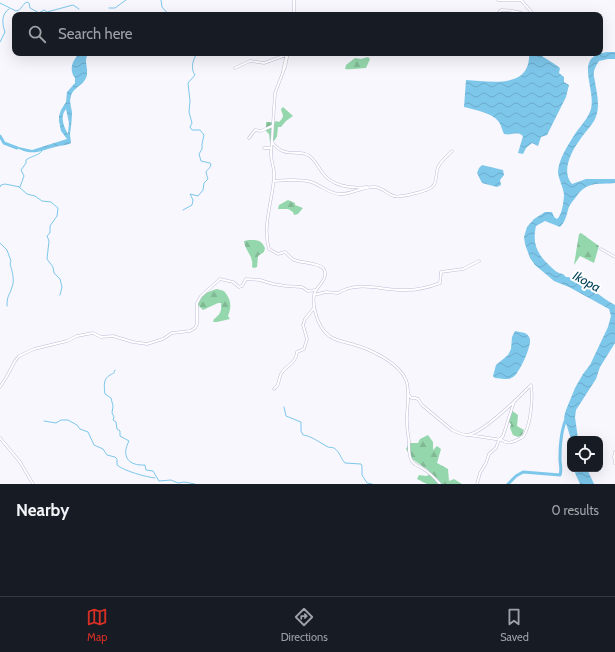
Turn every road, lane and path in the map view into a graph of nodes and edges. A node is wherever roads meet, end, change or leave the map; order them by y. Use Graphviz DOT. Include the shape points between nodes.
graph roads {
  1 [pos="294,0"];
  2 [pos="498,0"];
  3 [pos="294,12"];
  4 [pos="499,12"];
  5 [pos="513,12"];
  6 [pos="531,12"];
  7 [pos="282,56"];
  8 [pos="287,56"];
  9 [pos="235,68"];
  10 [pos="272,126"];
  11 [pos="249,138"];
  12 [pos="272,141"];
  13 [pos="264,148"];
  14 [pos="272,148"];
  15 [pos="452,151"];
  16 [pos="274,181"];
  17 [pos="370,187"];
  18 [pos="601,249"];
  19 [pos="615,257"];
  20 [pos="479,261"];
  21 [pos="316,290"];
  22 [pos="314,296"];
  23 [pos="315,307"];
  24 [pos="0,387"];
  25 [pos="274,389"];
  26 [pos="408,394"];
  27 [pos="515,401"];
  28 [pos="468,435"];
  29 [pos="0,438"];
  30 [pos="499,440"];
  31 [pos="615,452"];
  32 [pos="615,463"];
  33 [pos="33,484"];
  34 [pos="440,484"];
  35 [pos="477,484"];
  1 -- 3 [label="street"];
  2 -- 6 [label="street" via="521,0"];
  4 -- 5 [label="street"];
  7 -- 9 [label="street" via="264,63 250,61"];
  8 -- 10 [label="street" via="275,93"];
  10 -- 11 [label="street" via="261,131 255,130"];
  10 -- 12 [label="street"];
  12 -- 14 [label="street"];
  12 -- 17 [label="street" via="276,147 289,154 309,156 326,178 333,182"];
  13 -- 14 [label="street"];
  14 -- 16 [label="street"];
  15 -- 17 [label="street" via="438,167 434,186 423,192 397,197 383,189"];
  16 -- 17 [label="street" via="312,183 325,190 342,194"];
  16 -- 21 [label="street" via="266,240 269,249 278,254 285,252 293,260 319,265 324,271 324,276"];
  18 -- 19 [label="street"];
  20 -- 22 [label="street" via="463,269 440,272 440,283 432,286 407,290 358,287"];
  21 -- 22 [label="street"];
  21 -- 24 [label="street" via="308,291 302,287 260,280 246,280 239,287 233,282 220,279 201,296 197,303 197,324 190,331 172,333 163,340 147,344 113,336 101,337 93,333 77,336 19,356"];
  22 -- 23 [label="street"];
  23 -- 25 [label="street" via="303,325 307,339 304,349 297,352 294,361 283,372 278,386"];
  23 -- 26 [label="street" via="315,316 326,334 389,360 401,372 406,381"];
  26 -- 28 [label="street" via="411,398 418,399 452,430"];
  26 -- 34 [label="street" via="407,422 412,462 426,470"];
  27 -- 28 [label="street" via="482,428"];
  27 -- 30 [label="street" via="503,436"];
  27 -- 30 [label="street" via="531,385 532,398 527,432 523,437 508,443"];
  28 -- 30 [label="street"];
  29 -- 33 [label="street" via="20,462"];
  30 -- 35 [label="street" via="498,445 489,454"];
  31 -- 32 [label="street"];
}
